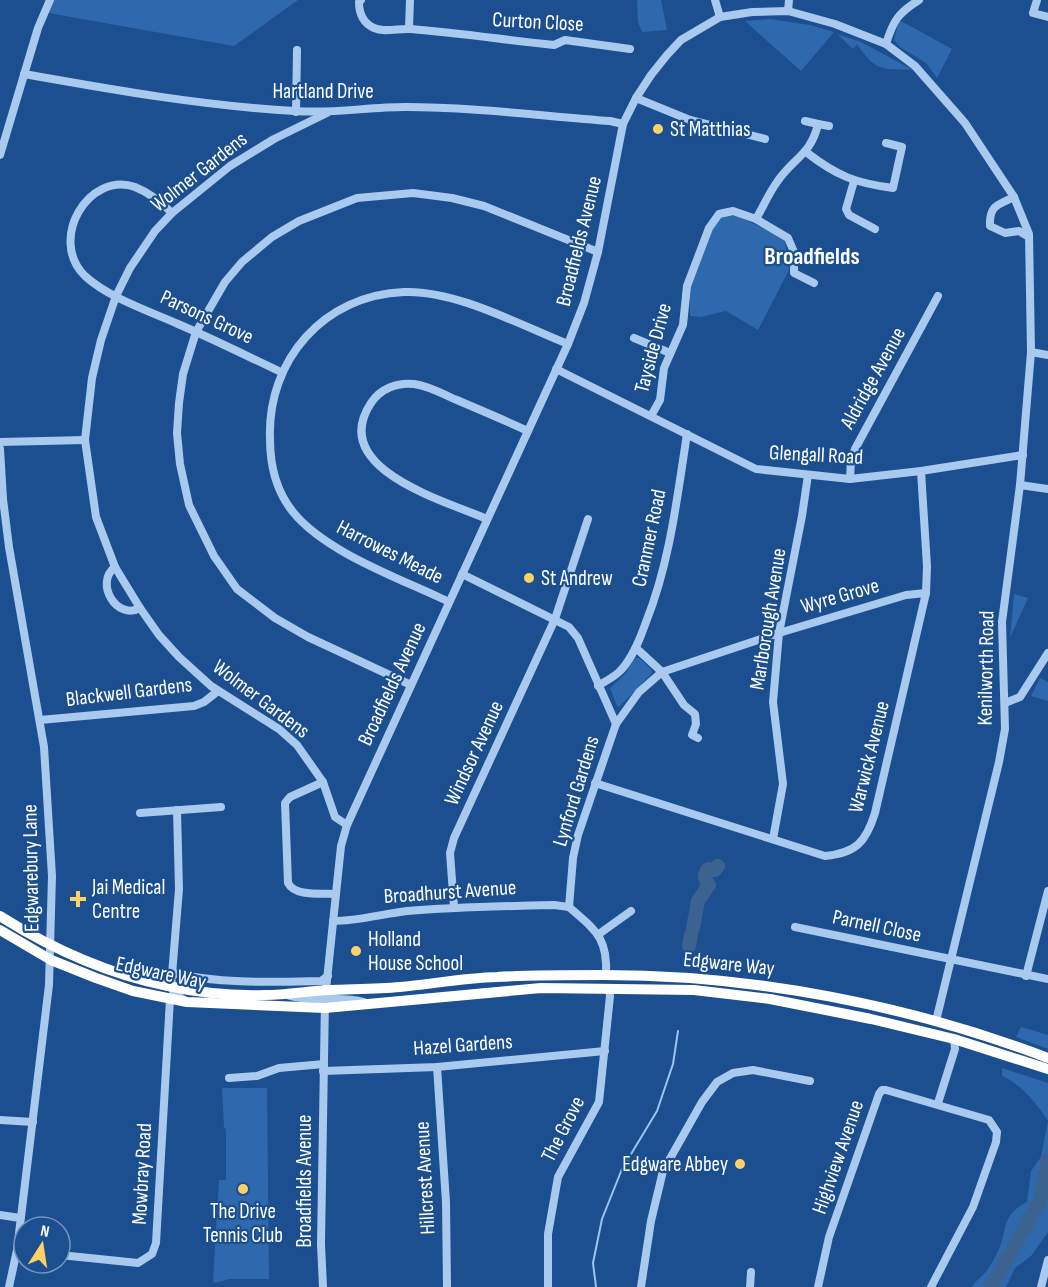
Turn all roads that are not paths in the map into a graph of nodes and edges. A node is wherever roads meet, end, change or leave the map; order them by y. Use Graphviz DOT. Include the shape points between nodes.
graph roads {
  1 [pos="50,0"];
  2 [pos="361,0"];
  3 [pos="410,0"];
  4 [pos="715,0"];
  5 [pos="789,0"];
  6 [pos="900,0"];
  7 [pos="919,0"];
  8 [pos="1037,0"];
  9 [pos="904,9"];
  10 [pos="788,11"];
  11 [pos="720,17"];
  12 [pos="1048,17"];
  13 [pos="409,28"];
  14 [pos="886,44"];
  15 [pos="630,49"];
  16 [pos="297,50"];
  17 [pos="24,74"];
  18 [pos="636,98"];
  19 [pos="296,112"];
  20 [pos="327,112"];
  21 [pos="805,120"];
  22 [pos="623,124"];
  23 [pos="818,124"];
  24 [pos="829,126"];
  25 [pos="765,139"];
  26 [pos="886,143"];
  27 [pos="806,152"];
  28 [pos="0,155"];
  29 [pos="854,182"];
  30 [pos="1014,197"];
  31 [pos="172,213"];
  32 [pos="756,219"];
  33 [pos="875,229"];
  34 [pos="1029,237"];
  35 [pos="598,252"];
  36 [pos="814,283"];
  37 [pos="116,296"];
  38 [pos="938,296"];
  39 [pos="196,332"];
  40 [pos="634,338"];
  41 [pos="568,344"];
  42 [pos="1031,352"];
  43 [pos="670,353"];
  44 [pos="1048,355"];
  45 [pos="556,369"];
  46 [pos="281,372"];
  47 [pos="651,416"];
  48 [pos="528,431"];
  49 [pos="687,434"];
  50 [pos="85,440"];
  51 [pos="0,442"];
  52 [pos="0,449"];
  53 [pos="1023,455"];
  54 [pos="921,471"];
  55 [pos="808,475"];
  56 [pos="850,479"];
  57 [pos="1020,485"];
  58 [pos="1048,489"];
  59 [pos="2,500"];
  60 [pos="488,519"];
  61 [pos="588,519"];
  62 [pos="115,567"];
  63 [pos="462,574"];
  64 [pos="926,593"];
  65 [pos="449,602"];
  66 [pos="140,608"];
  67 [pos="555,620"];
  68 [pos="779,633"];
  69 [pos="636,648"];
  70 [pos="1048,653"];
  71 [pos="662,672"];
  72 [pos="411,685"];
  73 [pos="598,686"];
  74 [pos="219,691"];
  75 [pos="1005,703"];
  76 [pos="40,720"];
  77 [pos="616,724"];
  78 [pos="698,738"];
  79 [pos="323,782"];
  80 [pos="595,783"];
  81 [pos="221,807"];
  82 [pos="177,810"];
  83 [pos="140,813"];
  84 [pos="347,825"];
  85 [pos="773,839"];
  86 [pos="1048,891"];
  87 [pos="336,894"];
  88 [pos="454,907"];
  89 [pos="569,908"];
  90 [pos="631,911"];
  91 [pos="0,916"];
  92 [pos="333,921"];
  93 [pos="795,927"];
  94 [pos="0,930"];
  95 [pos="599,934"];
  96 [pos="51,945"];
  97 [pos="51,960"];
  98 [pos="951,960"];
  99 [pos="172,973"];
  100 [pos="606,975"];
  101 [pos="328,976"];
  102 [pos="1026,976"];
  103 [pos="1048,979"];
  104 [pos="171,987"];
  105 [pos="609,988"];
  106 [pos="170,999"];
  107 [pos="326,999"];
  108 [pos="187,1002"];
  109 [pos="936,1021"];
  110 [pos="954,1039"];
  111 [pos="605,1051"];
  112 [pos="1048,1058"];
  113 [pos="324,1067"];
  114 [pos="437,1067"];
  115 [pos="1048,1069"];
  116 [pos="229,1078"];
  117 [pos="810,1082"];
  118 [pos="938,1103"];
  119 [pos="0,1120"];
  120 [pos="33,1122"];
  121 [pos="20,1215"];
  122 [pos="72,1256"];
  123 [pos="1048,1260"];
  124 [pos="751,1272"];
  125 [pos="323,1287"];
  126 [pos="447,1287"];
  127 [pos="548,1287"];
  128 [pos="641,1287"];
  129 [pos="750,1287"];
  130 [pos="819,1287"];
  131 [pos="931,1287"];
  132 [pos="1041,1287"];
  1 -- 17 [label="street"];
  2 -- 13 [label="street, Curton Close" via="359,10 372,27"];
  3 -- 13 [label="street"];
  4 -- 11 [label="street"];
  5 -- 10 [label="street"];
  6 -- 9 [label="street"];
  7 -- 9 [label="street"];
  8 -- 12 [label="street" via="1033,13"];
  9 -- 14 [label="street" via="893,22"];
  10 -- 11 [label="street, Kenilworth Road"];
  10 -- 14 [label="street, Kenilworth Road"];
  11 -- 18 [label="street, Broadfields Avenue" via="681,40"];
  13 -- 15 [label="street, Curton Close" via="554,45 566,40"];
  14 -- 30 [label="street, Kenilworth Road" via="915,66 965,123"];
  16 -- 19 [label="street"];
  17 -- 19 [label="street, Hartland Drive" via="159,98"];
  17 -- 28 [label="street"];
  18 -- 22 [label="street, Broadfields Avenue"];
  18 -- 25 [label="street" via="690,120"];
  19 -- 20 [label="street, Hartland Drive"];
  20 -- 22 [label="street, Hartland Drive" via="404,107 455,109"];
  20 -- 31 [label="street, Wolmer Gardens" via="230,166"];
  21 -- 23 [label="street"];
  22 -- 35 [label="street, Broadfields Avenue"];
  23 -- 24 [label="street"];
  23 -- 27 [label="street"];
  26 -- 29 [label="street" via="902,147 893,188"];
  27 -- 29 [label="street"];
  27 -- 32 [label="street" via="777,182"];
  29 -- 33 [label="street" via="846,209 849,216"];
  30 -- 34 [label="street, Kenilworth Road"];
  30 -- 34 [label="street" via="993,207 990,226 1005,232 1019,231"];
  31 -- 37 [label="street, Wolmer Gardens" via="142,249"];
  31 -- 37 [label="street, Parsons Grove" via="153,195 133,186 109,186 82,207 73,222 71,253 86,277"];
  32 -- 36 [label="street, Tayside Drive" via="788,238 794,252 794,273"];
  32 -- 43 [label="street, Tayside Drive" via="725,212 708,228 687,286 683,325"];
  34 -- 42 [label="street, Kenilworth Road"];
  35 -- 39 [label="street" via="484,206 452,198 413,193 357,198 299,221 272,237 225,282"];
  35 -- 41 [label="street, Broadfields Avenue"];
  37 -- 39 [label="street, Parsons Grove"];
  37 -- 50 [label="street, Wolmer Gardens" via="92,378"];
  38 -- 56 [label="street, Aldridge Avenue" via="855,449"];
  39 -- 46 [label="street, Parsons Grove"];
  39 -- 72 [label="street" via="183,374 177,433 189,505 214,556 237,589 276,618"];
  40 -- 43 [label="street"];
  41 -- 45 [label="street, Broadfields Avenue"];
  41 -- 46 [label="street, Harrowes Meade" via="465,303 432,294 404,292 371,296 344,306 318,324"];
  42 -- 44 [label="street"];
  42 -- 53 [label="street, Kenilworth Road"];
  43 -- 47 [label="street, Tayside Drive" via="660,400"];
  45 -- 47 [label="street, Glengall Road"];
  45 -- 48 [label="street, Broadfields Avenue"];
  46 -- 65 [label="street, Harrowes Meade" via="272,399 270,455 277,485 292,511 318,535 353,557"];
  47 -- 49 [label="street, Glengall Road"];
  48 -- 60 [label="street, Broadfields Avenue"];
  48 -- 60 [label="street" via="413,384 385,389 368,408 361,433 363,446 385,472"];
  49 -- 55 [label="street, Glengall Road" via="756,469"];
  49 -- 69 [label="street, Cranmer Road" via="660,582"];
  50 -- 51 [label="street"];
  50 -- 62 [label="street, Wolmer Gardens" via="96,517"];
  52 -- 59 [label="street, Edgwarebury Lane"];
  53 -- 54 [label="street, Glengall Road"];
  53 -- 57 [label="street, Kenilworth Road"];
  54 -- 56 [label="street, Glengall Road"];
  54 -- 64 [label="street, Warwick Avenue"];
  55 -- 56 [label="street, Glengall Road"];
  55 -- 68 [label="street, Marlborough Avenue"];
  57 -- 58 [label="street"];
  57 -- 75 [label="street, Kenilworth Road" via="1002,622"];
  59 -- 76 [label="street, Edgwarebury Lane"];
  60 -- 63 [label="street, Broadfields Avenue"];
  61 -- 67 [label="street, Windsor Avenue"];
  62 -- 66 [label="street, Wolmer Gardens"];
  62 -- 66 [label="street" via="106,581 112,600 127,610"];
  63 -- 65 [label="street, Broadfields Avenue"];
  63 -- 67 [label="street, Lynford Gardens"];
  64 -- 68 [label="street, Wyre Grove" via="906,595"];
  64 -- 85 [label="street, Warwick Avenue" via="870,831 860,845 843,854 825,856"];
  65 -- 72 [label="street, Broadfields Avenue"];
  66 -- 74 [label="street, Wolmer Gardens" via="178,657"];
  67 -- 73 [label="street, Lynford Gardens" via="569,627 578,638"];
  67 -- 88 [label="street, Windsor Avenue" via="454,838 450,853"];
  68 -- 71 [label="street, Wyre Grove"];
  68 -- 85 [label="street, Marlborough Avenue" via="773,702 783,784"];
  69 -- 71 [label="street"];
  69 -- 73 [label="street, Cranmer Road" via="620,672"];
  70 -- 75 [label="street" via="1020,697"];
  71 -- 77 [label="street" via="639,692"];
  71 -- 78 [label="street" via="684,705 695,714 692,735"];
  72 -- 84 [label="street, Broadfields Avenue"];
  73 -- 77 [label="street, Lynford Gardens"];
  74 -- 76 [label="street, Blackwell Gardens" via="194,706"];
  74 -- 79 [label="street, Wolmer Gardens" via="289,737"];
  75 -- 98 [label="street, Kenilworth Road" via="999,762"];
  76 -- 96 [label="street, Edgwarebury Lane" via="52,876"];
  77 -- 80 [label="street, Lynford Gardens"];
  79 -- 84 [label="street, Wolmer Gardens" via="335,817"];
  79 -- 87 [label="street" via="285,803 288,883 298,891"];
  80 -- 85 [label="street, Warwick Avenue"];
  80 -- 89 [label="street, Lynford Gardens" via="573,858"];
  81 -- 82 [label="street"];
  82 -- 83 [label="street"];
  82 -- 99 [label="street" via="179,889"];
  84 -- 87 [label="street, Broadfields Avenue"];
  86 -- 102 [label="street"];
  87 -- 92 [label="street, Broadfields Avenue"];
  88 -- 89 [label="street, Broadhurst Avenue"];
  88 -- 92 [label="street, Broadhurst Avenue"];
  89 -- 95 [label="street"];
  90 -- 95 [label="street"];
  91 -- 96 [label="highway, Edgware Way"];
  92 -- 101 [label="street, Broadfields Avenue"];
  93 -- 98 [label="street, Parnell Close"];
  94 -- 97 [label="highway, Edgware Way"];
  95 -- 100 [label="street"];
  96 -- 97 [label="street, Edgwarebury Lane"];
  96 -- 104 [label="highway, Edgware Way" via="134,979"];
  97 -- 106 [label="highway, Edgware Way" via="114,984"];
  97 -- 120 [label="street, Edgwarebury Lane"];
  98 -- 102 [label="street, Parnell Close"];
  98 -- 109 [label="street, Kenilworth Road"];
  99 -- 101 [label="street" via="248,982 321,981"];
  99 -- 104 [label="street"];
  100 -- 107 [label="highway, Edgware Way" via="494,977"];
  100 -- 109 [label="highway, Edgware Way" via="692,978 773,988"];
  101 -- 107 [label="street, Broadfields Avenue"];
  102 -- 103 [label="street, Parnell Close"];
  104 -- 107 [label="highway, Edgware Way"];
  104 -- 108 [label="street"];
  105 -- 107 [label="highway, Edgware Way" via="541,988 368,1004"];
  105 -- 110 [label="highway, Edgware Way" via="694,990 770,999"];
  105 -- 111 [label="street, The Grove"];
  106 -- 108 [label="highway, Edgware Way"];
  106 -- 122 [label="street, Mowbray Road" via="156,1243 152,1254 138,1263"];
  107 -- 108 [label="highway, Edgware Way"];
  107 -- 113 [label="street, Broadfields Avenue"];
  109 -- 112 [label="highway, Edgware Way"];
  110 -- 115 [label="highway, Edgware Way"];
  110 -- 118 [label="street" via="955,1048"];
  111 -- 114 [label="street, Hazel Gardens"];
  111 -- 127 [label="street, The Grove" via="599,1101 558,1178 548,1234"];
  113 -- 114 [label="street, Hazel Gardens"];
  113 -- 116 [label="street, Hazel Gardens" via="279,1068 257,1076"];
  113 -- 125 [label="street, Broadfields Avenue"];
  114 -- 126 [label="street, Hillcrest Avenue"];
  117 -- 128 [label="street" via="753,1070 733,1073 717,1082 663,1171"];
  118 -- 130 [label="street, Highview Avenue" via="886,1090 879,1094 829,1238"];
  118 -- 131 [label="street, Highview Avenue" via="989,1120 997,1132 973,1207"];
  119 -- 120 [label="street"];
  120 -- 121 [label="street, Edgwarebury Lane"];
  123 -- 132 [label="street"];
  124 -- 129 [label="street"];
}
